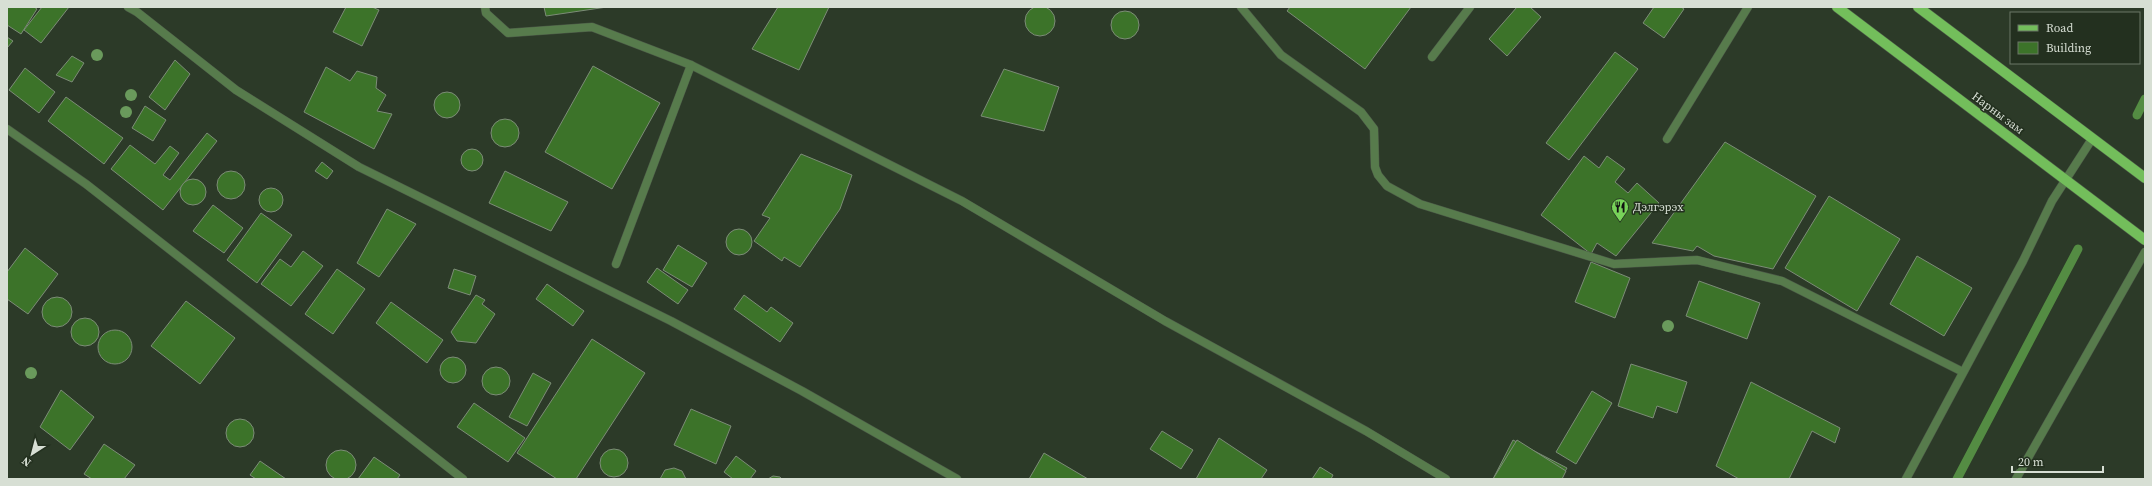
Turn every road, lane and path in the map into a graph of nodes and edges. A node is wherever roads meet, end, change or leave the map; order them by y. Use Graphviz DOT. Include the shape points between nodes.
graph roads {
  1 [pos="128,7"];
  2 [pos="485,7"];
  3 [pos="1241,7"];
  4 [pos="1470,7"];
  5 [pos="1748,7"];
  6 [pos="1837,7"];
  7 [pos="1918,7"];
  8 [pos="1432,57"];
  9 [pos="691,65"];
  10 [pos="7,129"];
  11 [pos="1667,139"];
  12 [pos="2092,139"];
  13 [pos="2145,178"];
  14 [pos="2066,181"];
  15 [pos="2145,240"];
  16 [pos="2145,252"];
  17 [pos="616,264"];
  18 [pos="1964,372"];
  19 [pos="463,479"];
  20 [pos="957,479"];
  21 [pos="1446,479"];
  22 [pos="1906,479"];
  23 [pos="2016,479"];
  1 -- 20 [label="street" via="236,90 359,167 802,390"];
  2 -- 9 [label="street" via="486,13 508,34 592,27"];
  3 -- 18 [label="street" via="1281,55 1361,112 1374,129 1374,167 1378,175 1387,186 1420,204 1614,264 1697,260 1782,281"];
  4 -- 8 [label="street"];
  5 -- 11 [label="street"];
  6 -- 14 [label="main road, Нарны зам"];
  7 -- 12 [label="main road"];
  9 -- 17 [label="street"];
  9 -- 21 [label="street" via="962,201 1165,321 1366,431"];
  10 -- 19 [label="street" via="86,184"];
  12 -- 13 [label="main road"];
  12 -- 14 [label="street"];
  14 -- 15 [label="main road, Нарны зам"];
  14 -- 18 [label="street" via="2052,201 2023,262"];
  16 -- 23 [label="street"];
  18 -- 22 [label="street"];
}
